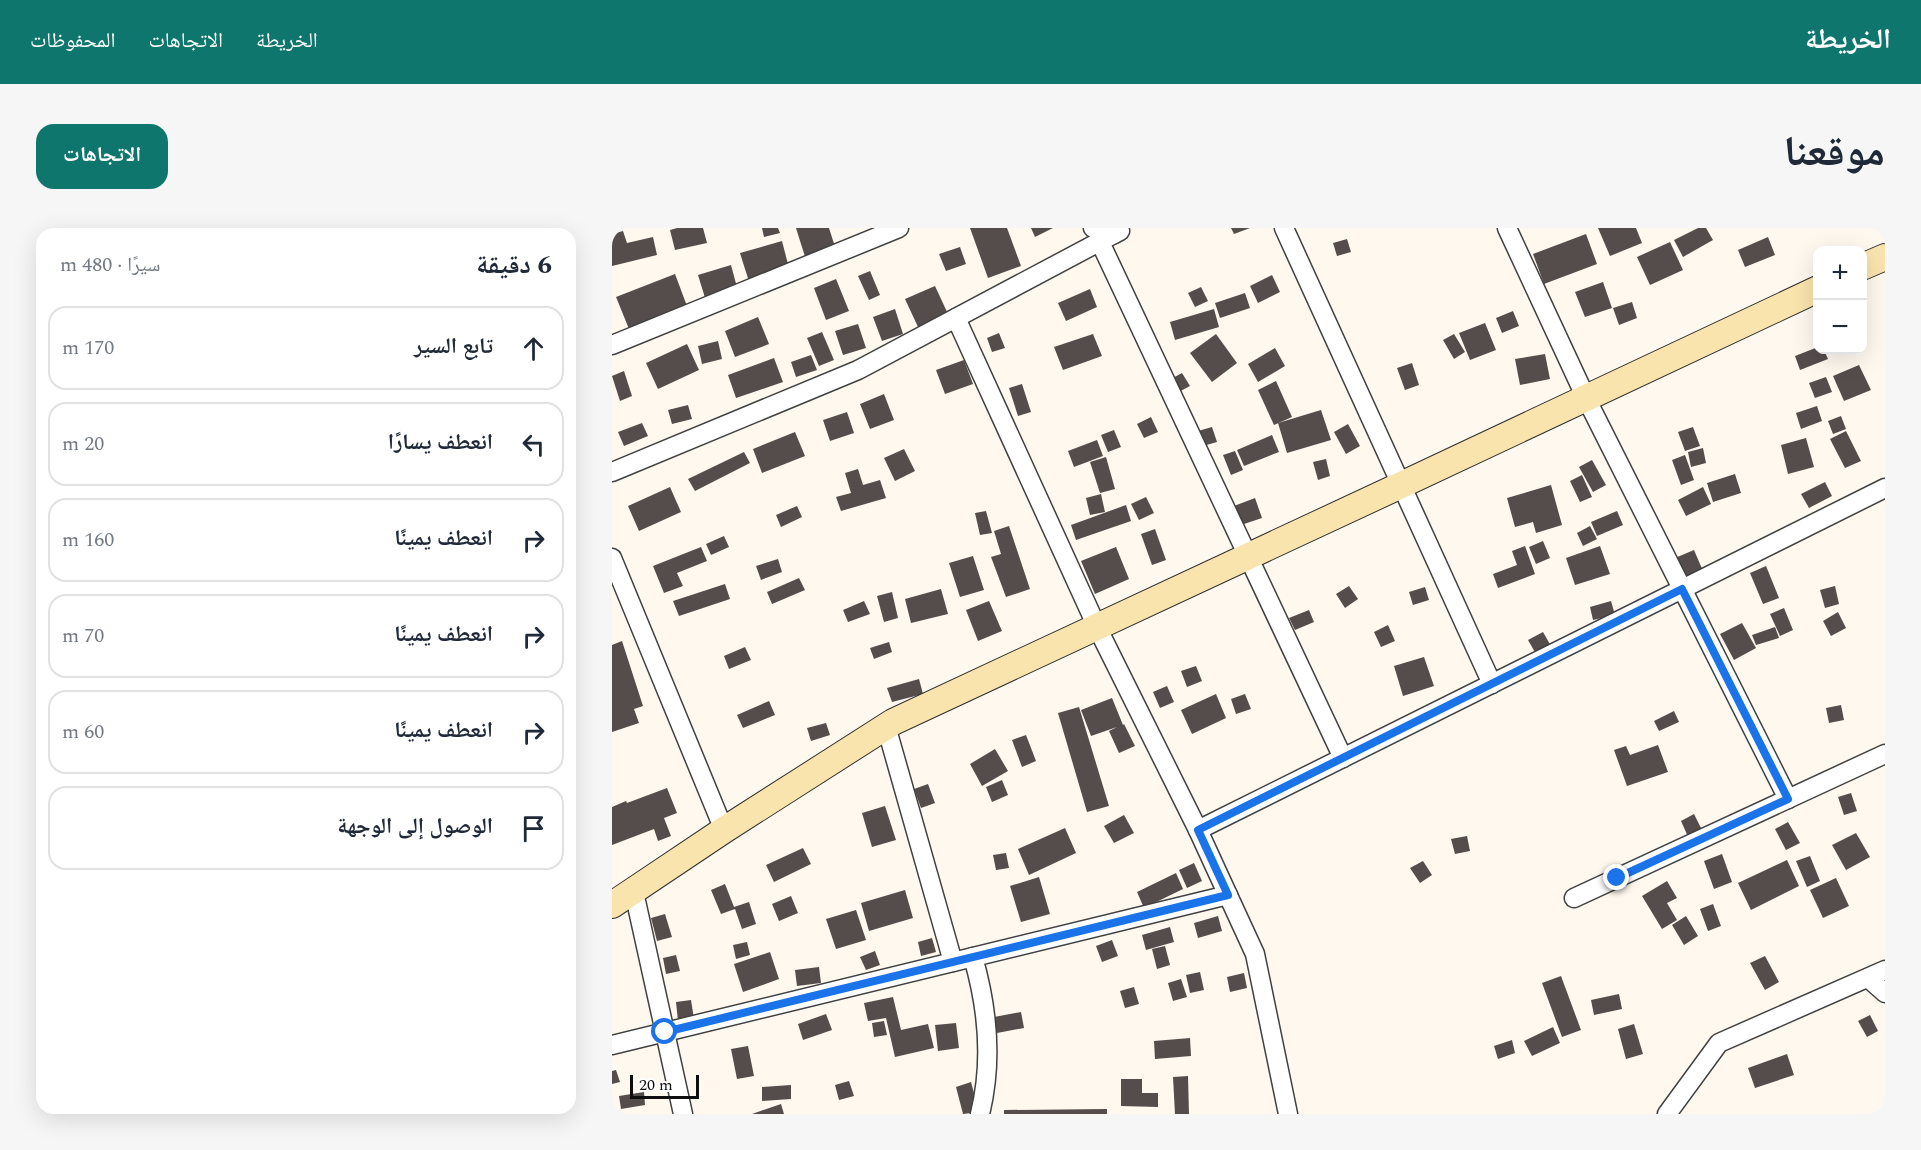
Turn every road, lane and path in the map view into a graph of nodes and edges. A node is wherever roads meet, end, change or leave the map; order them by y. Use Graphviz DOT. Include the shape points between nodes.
graph roads {
  1 [pos="899,228"];
  2 [pos="1284,228"];
  3 [pos="1507,228"];
  4 [pos="1110,232"];
  5 [pos="1885,257"];
  6 [pos="1867,265"];
  7 [pos="1813,291"];
  8 [pos="956,318"];
  9 [pos="612,345"];
  10 [pos="1586,398"];
  11 [pos="612,472"];
  12 [pos="1402,485"];
  13 [pos="1885,488"];
  14 [pos="1248,556"];
  15 [pos="612,558"];
  16 [pos="1682,589"];
  17 [pos="1097,627"];
  18 [pos="1492,684"];
  19 [pos="886,726"];
  20 [pos="1885,754"];
  21 [pos="1343,758"];
  22 [pos="1788,799"];
  23 [pos="724,830"];
  24 [pos="1198,830"];
  25 [pos="634,892"];
  26 [pos="1228,895"];
  27 [pos="1574,898"];
  28 [pos="612,905"];
  29 [pos="973,957"];
  30 [pos="952,962"];
  31 [pos="1885,970"];
  32 [pos="1868,978"];
  33 [pos="1885,993"];
  34 [pos="665,1032"];
  35 [pos="612,1045"];
  36 [pos="683,1114"];
  37 [pos="980,1114"];
  38 [pos="1288,1114"];
  39 [pos="1667,1114"];
  1 -- 9 [label="street"];
  2 -- 12 [label="street"];
  3 -- 10 [label="street"];
  4 -- 8 [label="street"];
  4 -- 14 [label="street"];
  5 -- 6 [label="street"];
  7 -- 10 [label="street"];
  8 -- 11 [label="street" via="858,370"];
  8 -- 17 [label="street"];
  10 -- 12 [label="street"];
  10 -- 16 [label="street"];
  12 -- 14 [label="street"];
  12 -- 18 [label="street"];
  13 -- 16 [label="street"];
  14 -- 17 [label="street"];
  14 -- 21 [label="street"];
  15 -- 23 [label="street"];
  16 -- 18 [label="street"];
  16 -- 22 [label="street"];
  17 -- 19 [label="street"];
  17 -- 24 [label="street"];
  18 -- 21 [label="street"];
  19 -- 23 [label="street"];
  19 -- 30 [label="street"];
  20 -- 22 [label="street"];
  21 -- 24 [label="street"];
  22 -- 27 [label="street"];
  23 -- 25 [label="street"];
  24 -- 26 [label="street"];
  25 -- 28 [label="street"];
  25 -- 34 [label="street"];
  26 -- 29 [label="street"];
  26 -- 38 [label="street" via="1255,954"];
  29 -- 30 [label="street"];
  29 -- 37 [label="street" via="986,1015 988,1045"];
  30 -- 34 [label="street"];
  31 -- 32 [label="street"];
  32 -- 33 [label="street"];
  32 -- 39 [label="street" via="1719,1043"];
  34 -- 35 [label="street"];
  34 -- 36 [label="street"];
}
